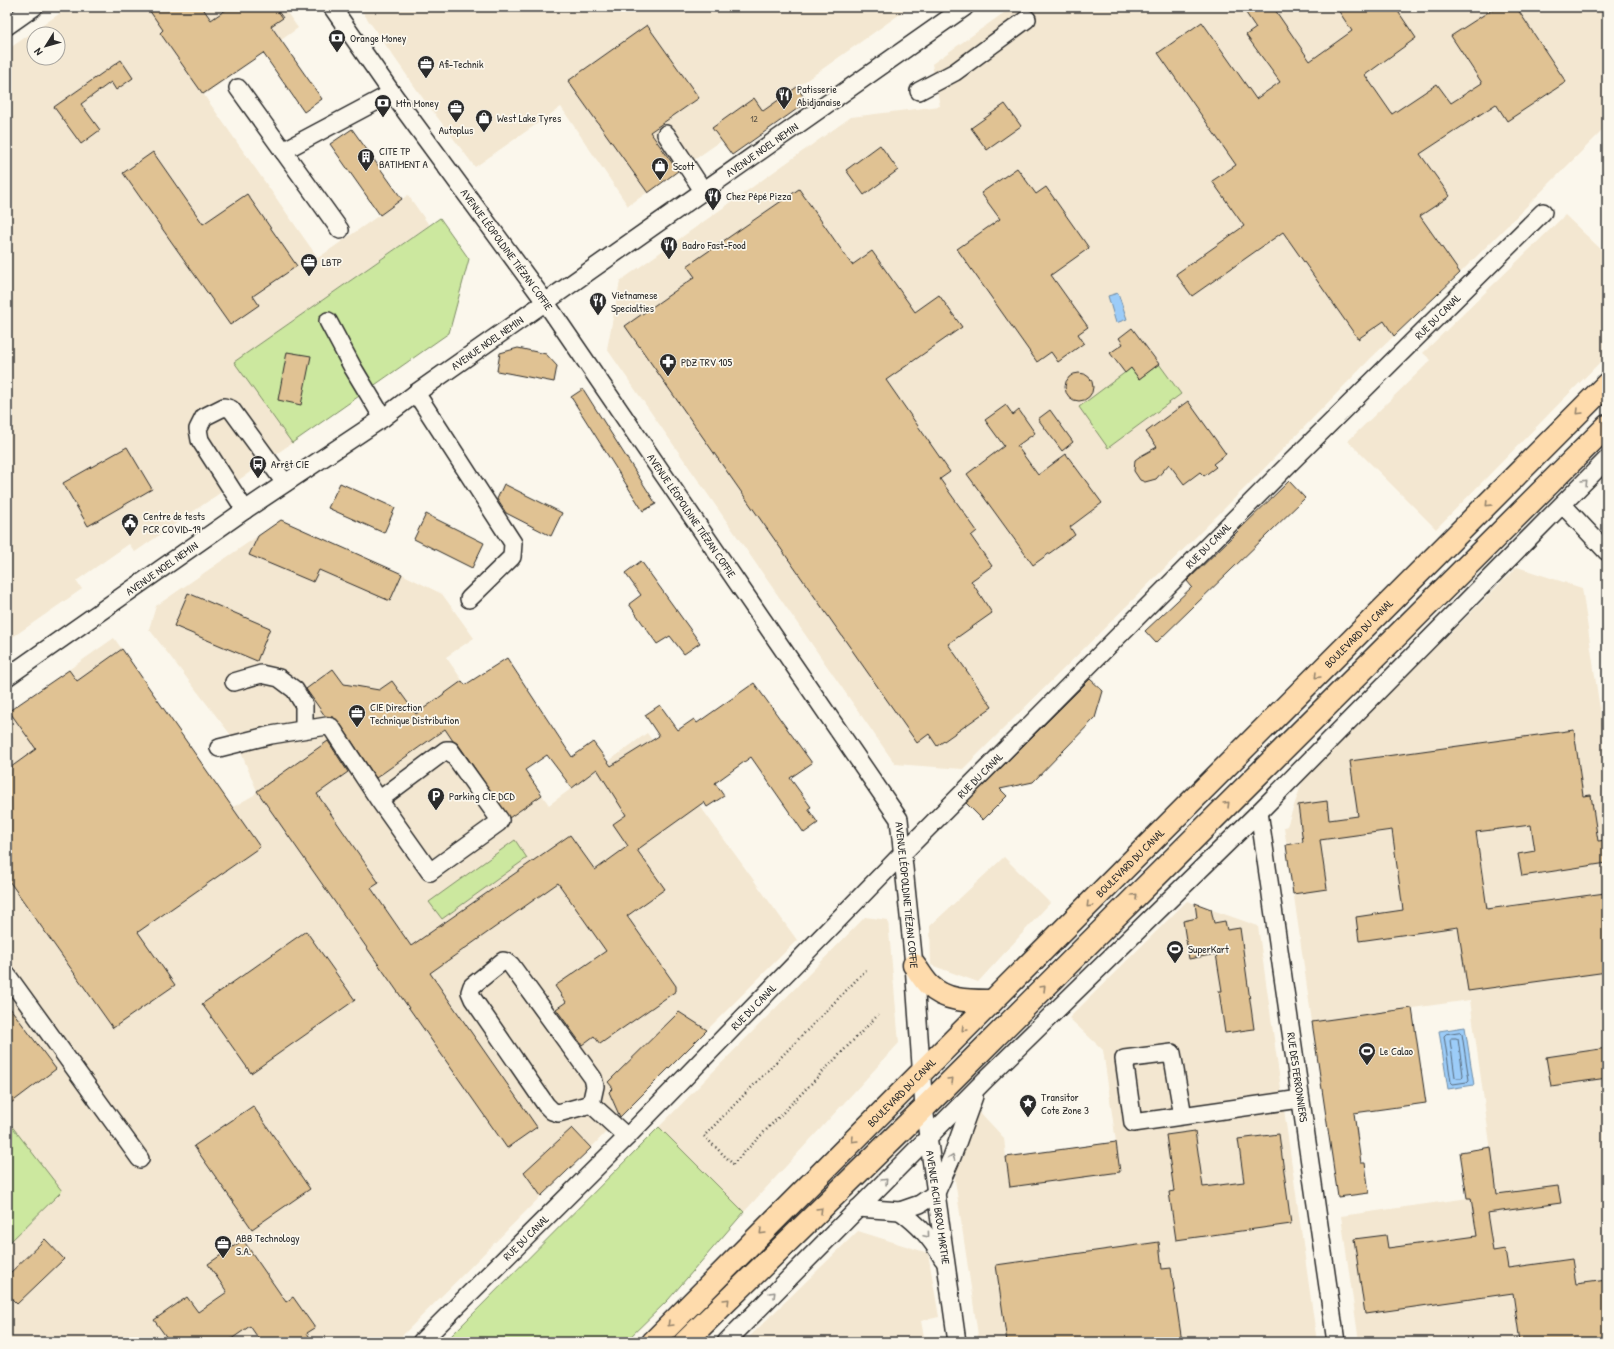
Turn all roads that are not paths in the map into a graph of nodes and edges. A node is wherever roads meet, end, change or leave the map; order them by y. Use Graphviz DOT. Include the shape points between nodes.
graph roads {
  1 [pos="34,7"];
  2 [pos="332,7"];
  3 [pos="966,7"];
  4 [pos="1027,19"];
  5 [pos="7,26"];
  6 [pos="238,88"];
  7 [pos="919,91"];
  8 [pos="392,93"];
  9 [pos="666,134"];
  10 [pos="284,152"];
  11 [pos="704,192"];
  12 [pos="1543,212"];
  13 [pos="340,230"];
  14 [pos="546,303"];
  15 [pos="328,321"];
  16 [pos="1607,384"];
  17 [pos="416,393"];
  18 [pos="383,418"];
  19 [pos="1607,426"];
  20 [pos="1607,459"];
  21 [pos="285,483"];
  22 [pos="1563,505"];
  23 [pos="245,510"];
  24 [pos="1607,552"];
  25 [pos="470,598"];
  26 [pos="7,677"];
  27 [pos="234,682"];
  28 [pos="304,729"];
  29 [pos="219,748"];
  30 [pos="379,800"];
  31 [pos="1259,812"];
  32 [pos="902,854"];
  33 [pos="914,965"];
  34 [pos="7,975"];
  35 [pos="992,1001"];
  36 [pos="921,1073"];
  37 [pos="977,1088"];
  38 [pos="1300,1099"];
  39 [pos="591,1104"];
  40 [pos="924,1108"];
  41 [pos="1183,1116"];
  42 [pos="627,1137"];
  43 [pos="928,1138"];
  44 [pos="140,1159"];
  45 [pos="936,1193"];
  46 [pos="858,1208"];
  47 [pos="900,1211"];
  48 [pos="947,1266"];
  49 [pos="692,1335"];
  50 [pos="421,1342"];
  51 [pos="653,1342"];
  52 [pos="726,1342"];
  53 [pos="958,1342"];
  54 [pos="1336,1342"];
  1 -- 5 [label="street"];
  2 -- 8 [label="street, AVENUE LÉOPOLDINE TIÉZAN COFFIE"];
  3 -- 11 [label="street, AVENUE NOEL NEMIN"];
  4 -- 7 [label="street" via="955,72"];
  6 -- 10 [label="street"];
  8 -- 10 [label="street"];
  8 -- 14 [label="street, AVENUE LÉOPOLDINE TIÉZAN COFFIE"];
  9 -- 11 [label="street"];
  10 -- 13 [label="street"];
  11 -- 14 [label="street, AVENUE NOEL NEMIN"];
  12 -- 32 [label="street, RUE DU CANAL"];
  14 -- 17 [label="street, AVENUE NOEL NEMIN"];
  14 -- 32 [label="street, AVENUE LÉOPOLDINE TIÉZAN COFFIE" via="898,819"];
  15 -- 18 [label="street"];
  16 -- 35 [label="main road, BOULEVARD DU CANAL, one-way"];
  17 -- 18 [label="street, AVENUE NOEL NEMIN"];
  17 -- 25 [label="street" via="513,543 512,557"];
  18 -- 21 [label="street, AVENUE NOEL NEMIN"];
  40 -- 19 [label="main road, one-way"];
  22 -- 20 [label="street, one-way"];
  21 -- 23 [label="street, AVENUE NOEL NEMIN"];
  21 -- 23 [label="street" via="231,409 224,407 204,417 198,428 200,440"];
  22 -- 24 [label="street"];
  22 -- 31 [label="street"];
  23 -- 26 [label="street, AVENUE NOEL NEMIN"];
  27 -- 28 [label="street" via="261,674 280,678 295,690 304,705"];
  28 -- 29 [label="street"];
  28 -- 30 [label="street" via="327,726 331,728"];
  30 -- 30 [label="street" via="446,750 450,750 500,820 430,872"];
  31 -- 37 [label="street"];
  31 -- 38 [label="street, RUE DES FERRONNIERS"];
  32 -- 33 [label="street, AVENUE LÉOPOLDINE TIÉZAN COFFIE"];
  32 -- 42 [label="street, RUE DU CANAL"];
  33 -- 35 [label="main road" via="929,985 945,996 964,1002"];
  33 -- 36 [label="street, AVENUE LÉOPOLDINE TIÉZAN COFFIE"];
  34 -- 44 [label="street"];
  35 -- 36 [label="main road, BOULEVARD DU CANAL, one-way"];
  36 -- 40 [label="street, AVENUE ACHI BROU MARTHE"];
  36 -- 51 [label="main road, BOULEVARD DU CANAL, one-way"];
  37 -- 43 [label="street"];
  45 -- 37 [label="street, one-way"];
  38 -- 41 [label="street"];
  38 -- 54 [label="street, RUE DES FERRONNIERS"];
  39 -- 39 [label="street" via="558,1113 552,1111 473,999 470,992 472,986 503,961 507,962 593,1078 595,1082"];
  39 -- 42 [label="street"];
  40 -- 43 [label="street, AVENUE ACHI BROU MARTHE"];
  49 -- 40 [label="main road, one-way"];
  41 -- 41 [label="street" via="1172,1053 1124,1060 1133,1124"];
  42 -- 50 [label="street, RUE DU CANAL"];
  43 -- 45 [label="street, AVENUE ACHI BROU MARTHE"];
  46 -- 43 [label="street, one-way"];
  45 -- 47 [label="street" via="920,1204"];
  45 -- 48 [label="street, AVENUE ACHI BROU MARTHE"];
  46 -- 47 [label="street"];
  52 -- 46 [label="street, one-way"];
  47 -- 48 [label="street, one-way" via="920,1226"];
  48 -- 53 [label="street, AVENUE ACHI BROU MARTHE"];
}
